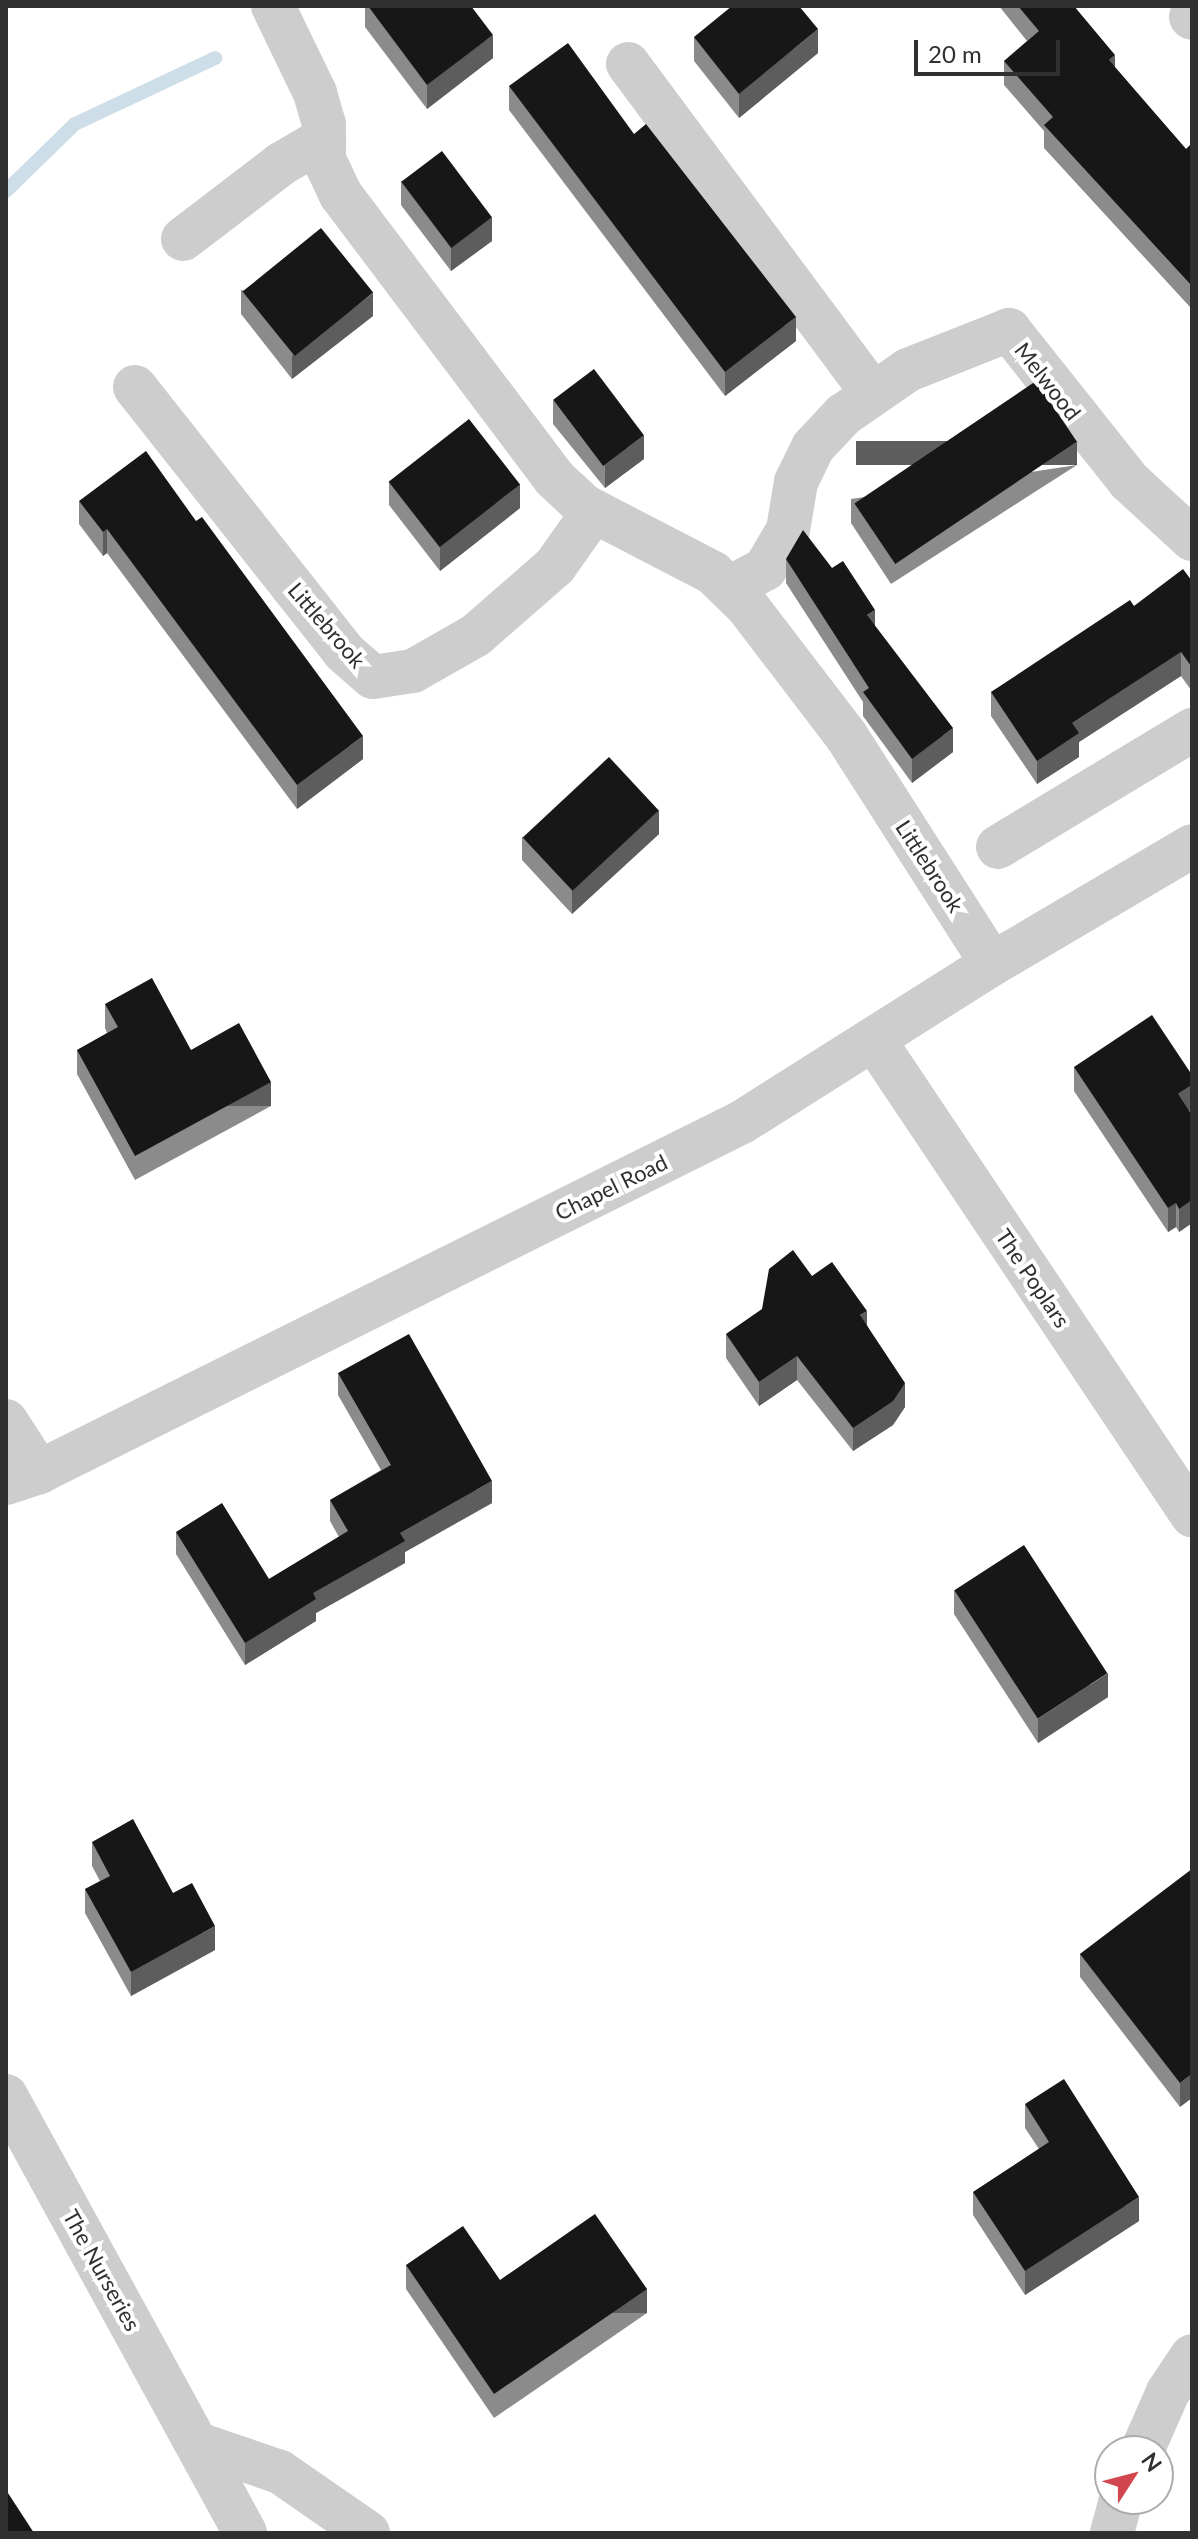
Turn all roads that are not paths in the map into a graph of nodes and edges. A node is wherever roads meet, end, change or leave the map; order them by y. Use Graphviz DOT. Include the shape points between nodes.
graph roads {
  1 [pos="273,6"];
  2 [pos="628,64"];
  3 [pos="324,139"];
  4 [pos="183,239"];
  5 [pos="135,387"];
  6 [pos="873,394"];
  7 [pos="594,511"];
  8 [pos="1192,539"];
  9 [pos="729,588"];
  10 [pos="1192,730"];
  11 [pos="1192,846"];
  12 [pos="998,847"];
  13 [pos="992,964"];
  14 [pos="874,1040"];
  15 [pos="6,1421"];
  16 [pos="23,1478"];
  17 [pos="1192,1515"];
  18 [pos="6,2096"];
  19 [pos="1192,2356"];
  20 [pos="1149,2435"];
  21 [pos="198,2444"];
  22 [pos="245,2533"];
  23 [pos="368,2533"];
  1 -- 3 [label="street, Littlebrook" via="315,93"];
  2 -- 6 [label="street"];
  3 -- 4 [label="street" via="281,164"];
  3 -- 7 [label="street, Littlebrook" via="324,159 341,195 554,478"];
  5 -- 7 [label="street, Littlebrook" via="344,652 373,677 413,671 476,635 555,566"];
  6 -- 8 [label="street, Melwood" via="908,370 1009,330 1129,481"];
  6 -- 9 [label="street, Melwood" via="813,447 796,482 788,530 765,569"];
  7 -- 9 [label="street, Littlebrook" via="671,547"];
  9 -- 13 [label="street, Littlebrook" via="779,644 847,737"];
  10 -- 12 [label="street"];
  11 -- 13 [label="street, Chapel Road"];
  13 -- 14 [label="street, Chapel Road"];
  14 -- 16 [label="street, Chapel Road" via="742,1122"];
  14 -- 17 [label="street, The Poplars"];
  15 -- 16 [label="street"];
  18 -- 21 [label="street, The Nurseries"];
  19 -- 20 [label="street"];
  21 -- 22 [label="street, The Nurseries"];
  21 -- 23 [label="street" via="280,2472"];
}
